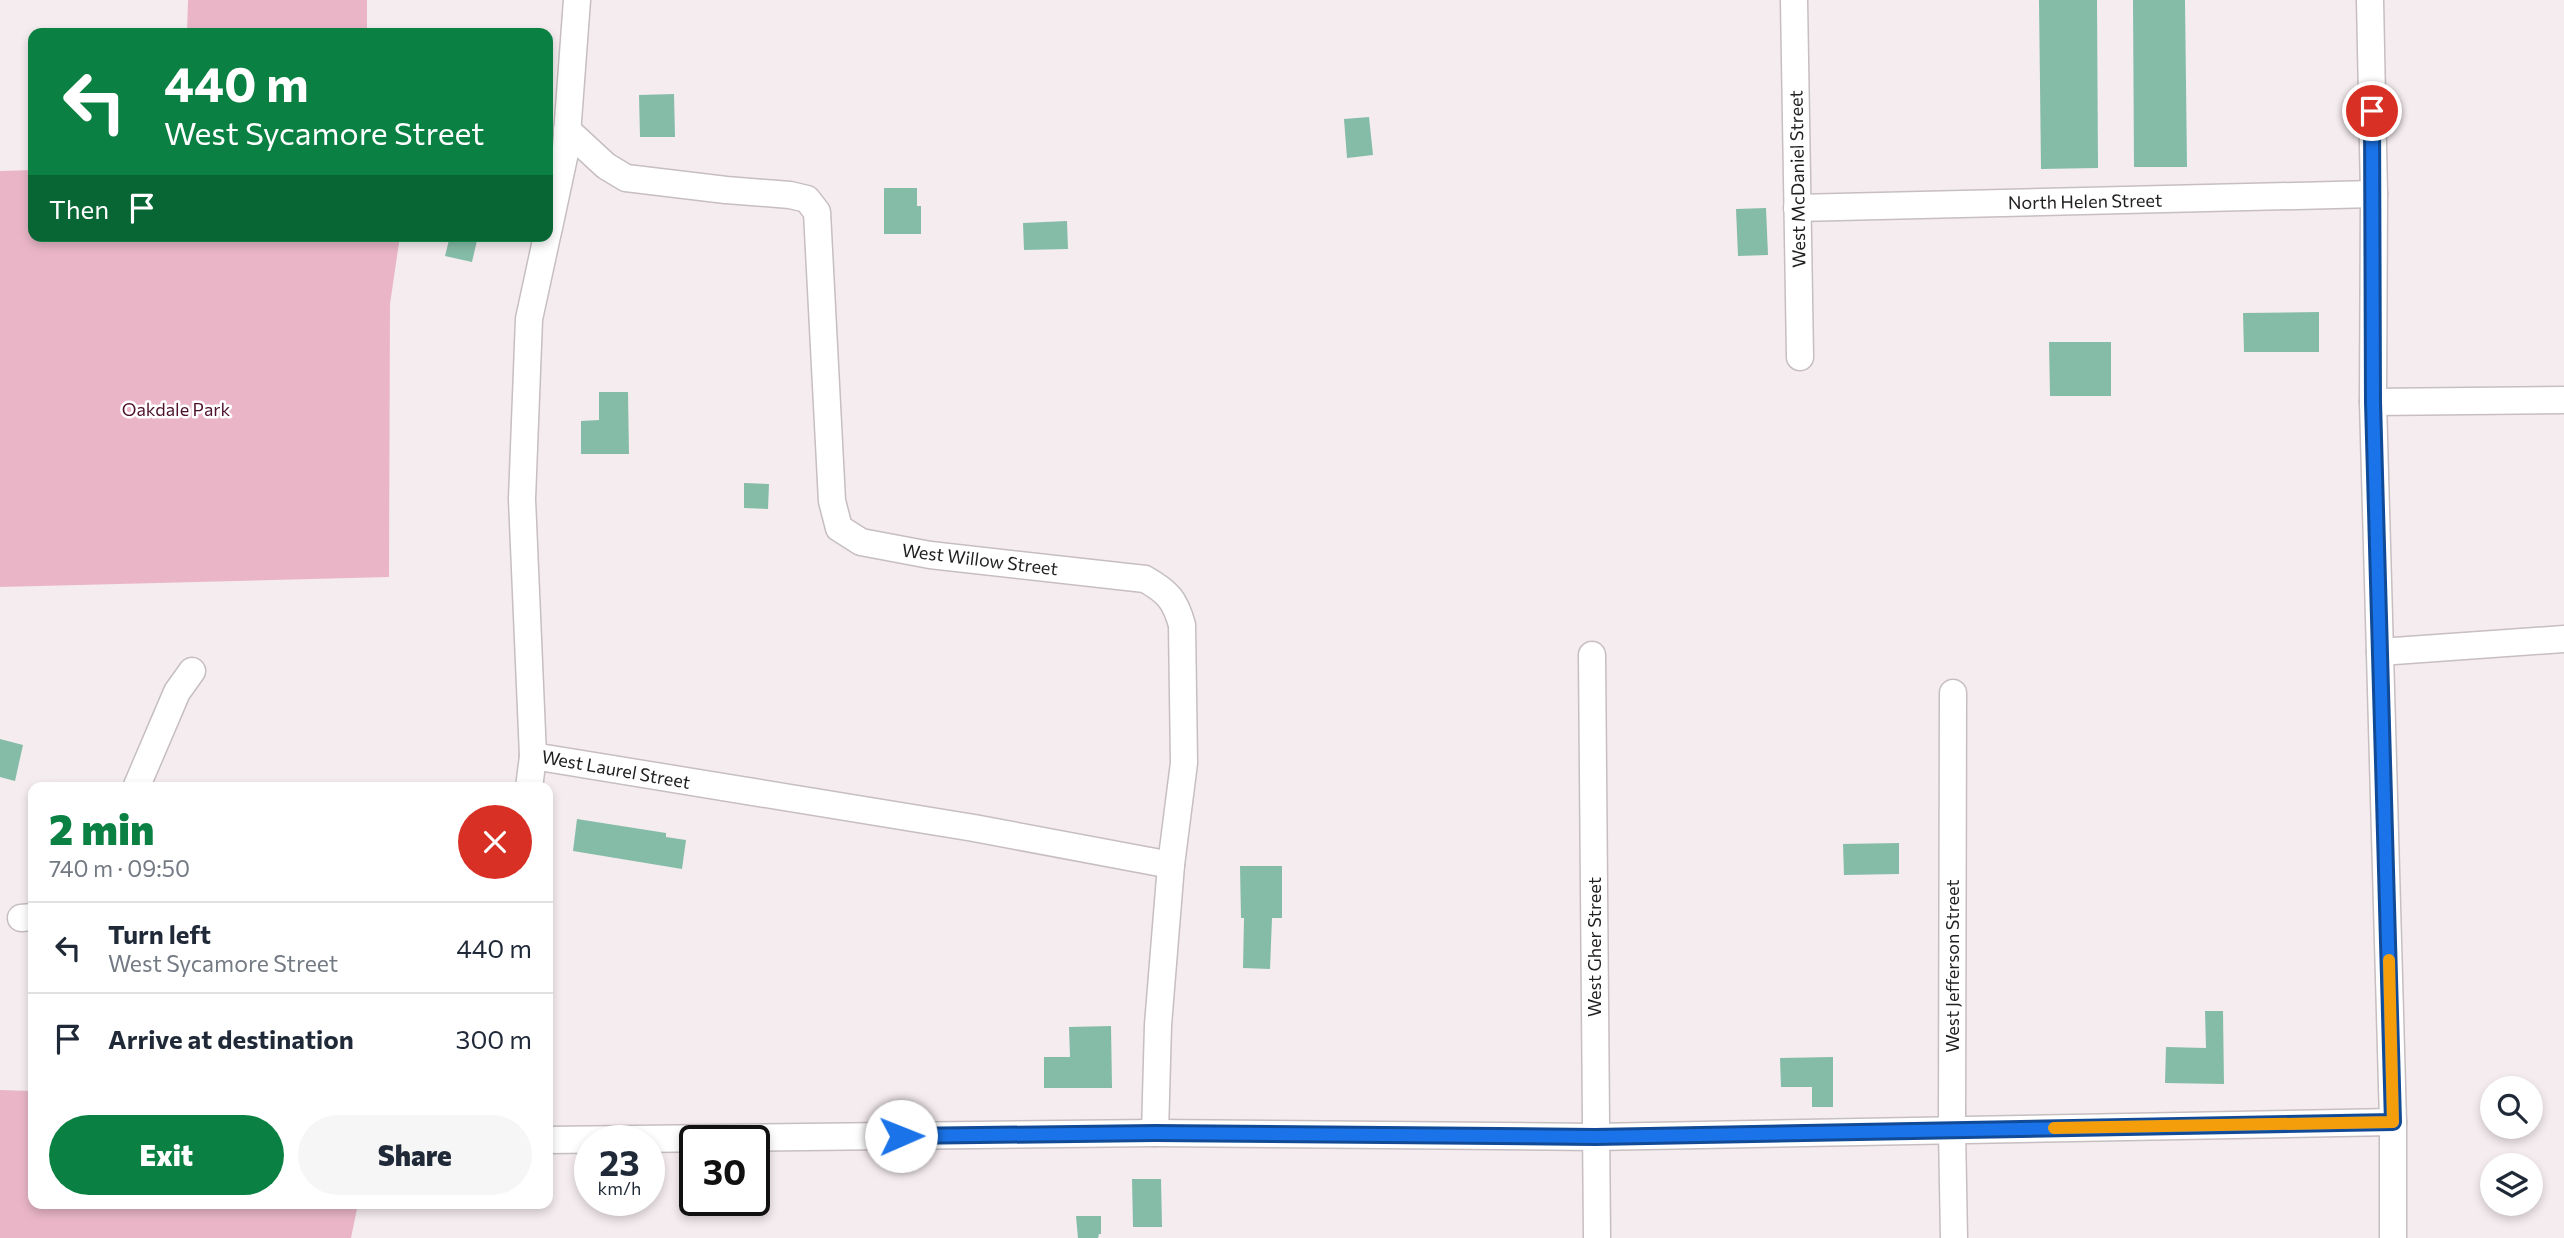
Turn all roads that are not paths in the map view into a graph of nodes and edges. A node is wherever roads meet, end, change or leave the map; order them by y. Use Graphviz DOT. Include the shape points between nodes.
graph roads {
  1 [pos="577,0"];
  2 [pos="1794,0"];
  3 [pos="2370,0"];
  4 [pos="568,130"];
  5 [pos="2374,194"];
  6 [pos="553,207"];
  7 [pos="1797,208"];
  8 [pos="545,242"];
  9 [pos="1800,358"];
  10 [pos="2564,400"];
  11 [pos="2373,402"];
  12 [pos="2564,639"];
  13 [pos="2380,652"];
  14 [pos="1592,655"];
  15 [pos="192,671"];
  16 [pos="1953,693"];
  17 [pos="533,756"];
  18 [pos="139,782"];
  19 [pos="530,782"];
  20 [pos="1171,864"];
  21 [pos="2393,1122"];
  22 [pos="1952,1130"];
  23 [pos="1155,1133"];
  24 [pos="1595,1137"];
  25 [pos="553,1140"];
  26 [pos="1597,1238"];
  27 [pos="1954,1238"];
  28 [pos="2393,1238"];
  1 -- 4 [label="street, West Laurel Street"];
  2 -- 7 [label="street, West McDaniel Street"];
  3 -- 5 [label="street"];
  4 -- 6 [label="street, West Laurel Street"];
  4 -- 20 [label="street, West Willow Street" via="606,166 626,178 790,195 807,199 817,212 832,501 839,528 861,542 930,555 1145,579 1166,590 1182,625 1184,763"];
  5 -- 7 [label="street, North Helen Street"];
  5 -- 11 [label="street"];
  7 -- 9 [label="street, West McDaniel Street"];
  8 -- 17 [label="street, West Laurel Street" via="528,319 522,499"];
  10 -- 11 [label="street"];
  11 -- 13 [label="street"];
  12 -- 13 [label="street"];
  13 -- 21 [label="street"];
  14 -- 24 [label="street, West Gher Street"];
  15 -- 18 [label="street" via="177,692"];
  16 -- 22 [label="street, West Jefferson Street"];
  17 -- 19 [label="street"];
  17 -- 20 [label="street, West Laurel Street"];
  20 -- 23 [label="street, West Willow Street" via="1157,1033"];
  21 -- 22 [label="street"];
  21 -- 28 [label="street"];
  22 -- 24 [label="street"];
  22 -- 27 [label="street, West Jefferson Street"];
  23 -- 24 [label="street"];
  23 -- 25 [label="street"];
  24 -- 26 [label="street, West Gher Street"];
}
